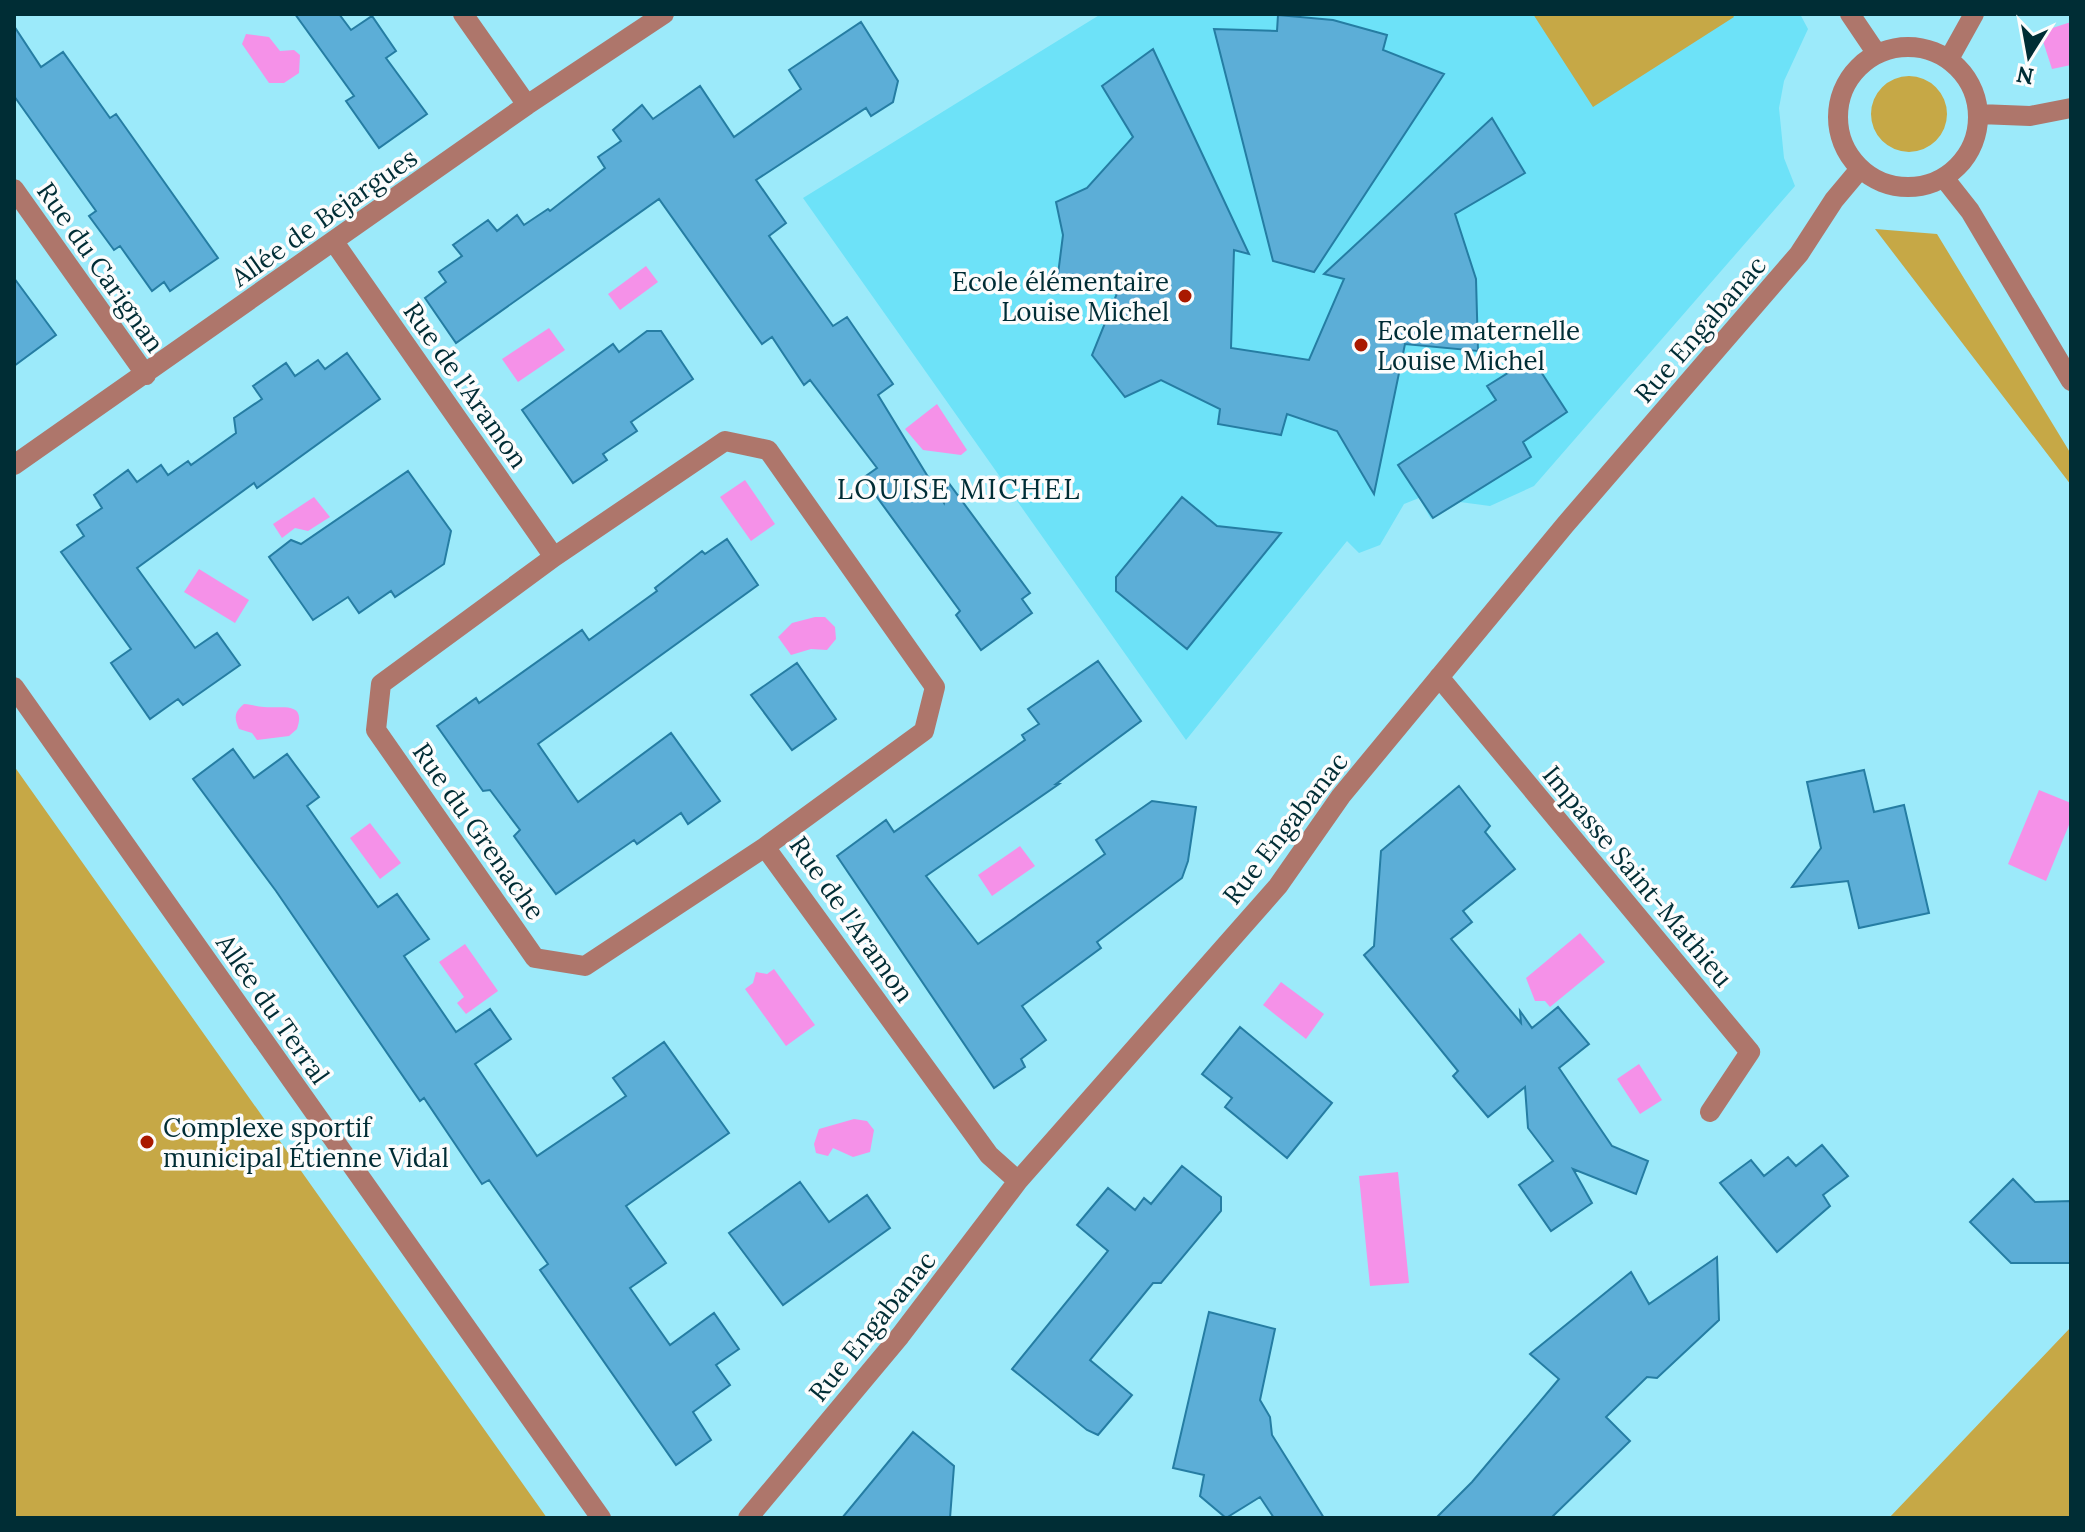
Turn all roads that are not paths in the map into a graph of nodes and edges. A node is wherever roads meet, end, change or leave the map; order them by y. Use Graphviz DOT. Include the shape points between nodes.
graph roads {
  1 [pos="463,14"];
  2 [pos="664,14"];
  3 [pos="1850,14"];
  4 [pos="1974,14"];
  5 [pos="1877,54"];
  6 [pos="1949,59"];
  7 [pos="527,105"];
  8 [pos="2071,108"];
  9 [pos="1979,114"];
  10 [pos="1860,169"];
  11 [pos="1944,178"];
  12 [pos="14,189"];
  13 [pos="334,242"];
  14 [pos="146,375"];
  15 [pos="2071,381"];
  16 [pos="14,465"];
  17 [pos="554,557"];
  18 [pos="1439,677"];
  19 [pos="14,687"];
  20 [pos="765,847"];
  21 [pos="1710,1112"];
  22 [pos="1018,1181"];
  23 [pos="601,1518"];
  24 [pos="748,1518"];
  1 -- 7 [label="street"];
  2 -- 7 [label="street, Allée de Bejargues"];
  3 -- 5 [label="street"];
  4 -- 6 [label="street"];
  5 -- 6 [label="street" via="1914,47"];
  5 -- 10 [label="street" via="1848,79 1840,97 1840,135"];
  6 -- 9 [label="street" via="1974,91"];
  7 -- 13 [label="street, Allée de Bejargues"];
  8 -- 9 [label="street" via="2030,116"];
  9 -- 11 [label="street" via="1976,138 1964,161"];
  10 -- 11 [label="street" via="1901,187"];
  10 -- 18 [label="street, Rue Engabanac" via="1799,254"];
  11 -- 15 [label="street" via="1970,211"];
  12 -- 14 [label="street, Rue du Carignan"];
  13 -- 14 [label="street, Allée de Bejargues"];
  13 -- 17 [label="street, Rue de l'Aramon"];
  14 -- 16 [label="street, Allée de Bejargues"];
  17 -- 20 [label="street, Rue de l'Aramon" via="725,441 768,450 935,687 924,731"];
  17 -- 20 [label="street, Rue du Grenache" via="381,684 376,730 535,958 585,966"];
  18 -- 21 [label="street, Impasse Saint-Mathieu" via="1750,1052"];
  18 -- 22 [label="street, Rue Engabanac" via="1341,796 1278,886"];
  19 -- 23 [label="street, Allée du Terral"];
  20 -- 22 [label="street, Rue de l'Aramon" via="989,1155"];
  22 -- 24 [label="street, Rue Engabanac" via="900,1336"];
}
